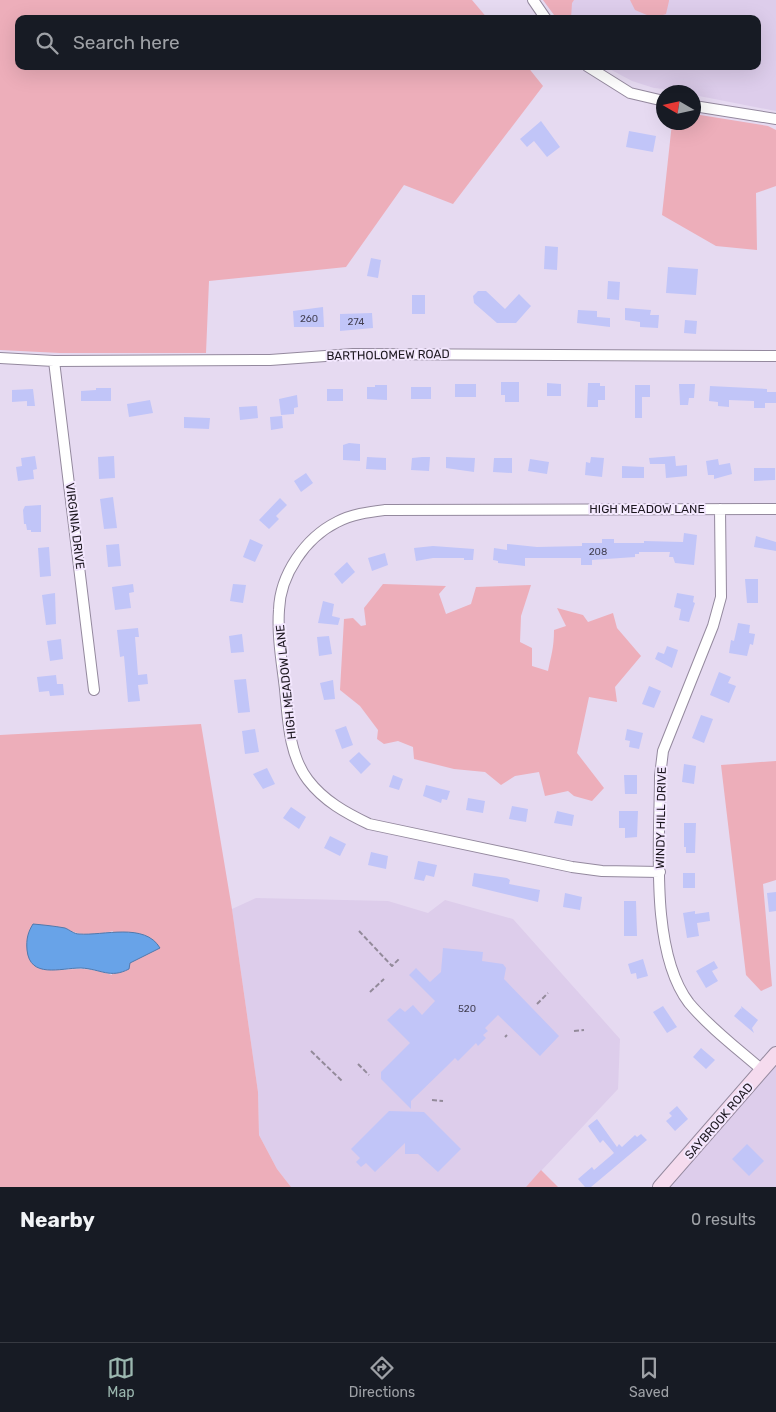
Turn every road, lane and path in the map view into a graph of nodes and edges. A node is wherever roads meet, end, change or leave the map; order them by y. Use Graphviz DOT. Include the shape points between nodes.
graph roads {
  1 [pos="533,0"];
  2 [pos="543,15"];
  3 [pos="593,70"];
  4 [pos="656,99"];
  5 [pos="701,107"];
  6 [pos="776,119"];
  7 [pos="776,356"];
  8 [pos="0,358"];
  9 [pos="54,361"];
  10 [pos="720,509"];
  11 [pos="776,509"];
  12 [pos="94,690"];
  13 [pos="660,872"];
  14 [pos="359,931"];
  15 [pos="400,958"];
  16 [pos="384,979"];
  17 [pos="370,992"];
  18 [pos="548,993"];
  19 [pos="537,1004"];
  20 [pos="584,1030"];
  21 [pos="574,1031"];
  22 [pos="311,1051"];
  23 [pos="776,1054"];
  24 [pos="358,1064"];
  25 [pos="762,1070"];
  26 [pos="369,1075"];
  27 [pos="342,1082"];
  28 [pos="432,1100"];
  29 [pos="443,1101"];
  30 [pos="660,1187"];
  1 -- 2 [label="street"];
  3 -- 4 [label="street" via="630,93"];
  5 -- 6 [label="street"];
  7 -- 9 [label="street, BARTHOLOMEW ROAD" via="363,354 270,360"];
  8 -- 9 [label="street, BARTHOLOMEW ROAD"];
  9 -- 12 [label="street, VIRGINIA DRIVE"];
  10 -- 11 [label="street, HIGH MEADOW LANE"];
  10 -- 13 [label="street, WINDY HILL DRIVE" via="721,598 663,751"];
  10 -- 13 [label="street, HIGH MEADOW LANE" via="385,510 361,513 337,522 314,538 283,583 279,609 290,732 296,758 308,780 326,800 369,824 602,872"];
  13 -- 25 [label="street, WINDY HILL DRIVE" via="666,956 676,983 706,1021"];
  14 -- 15 [label="path" via="392,966"];
  16 -- 17 [label="path"];
  18 -- 19 [label="path"];
  20 -- 21 [label="path"];
  22 -- 27 [label="path"];
  23 -- 25 [label="main road, SAYBROOK ROAD"];
  24 -- 26 [label="path"];
  25 -- 30 [label="main road, SAYBROOK ROAD"];
  28 -- 29 [label="path"];
}
